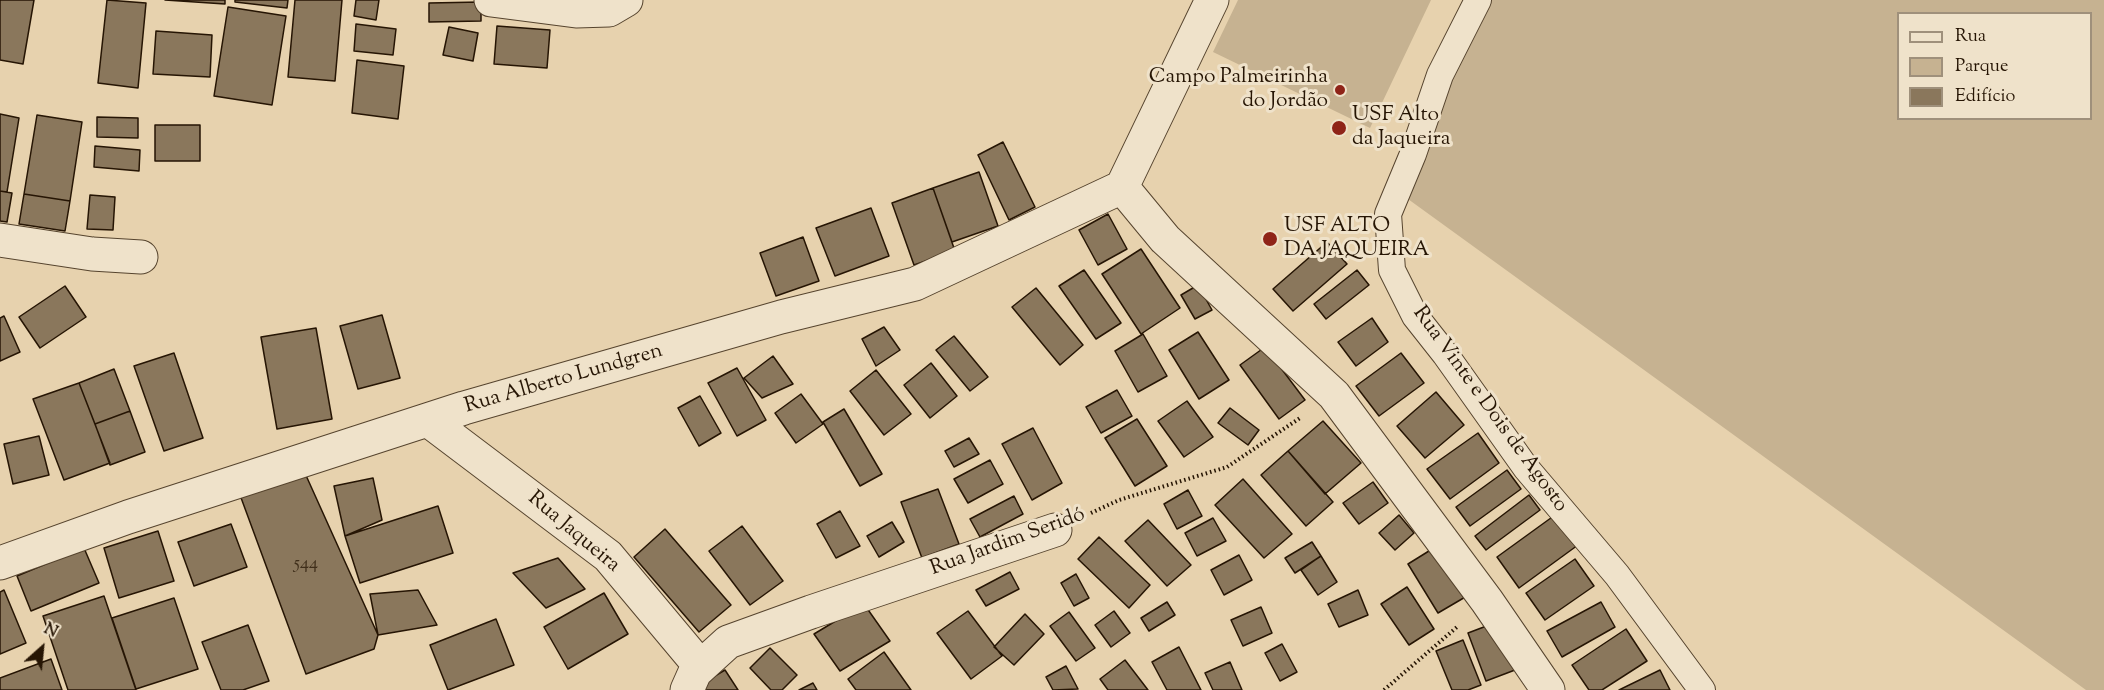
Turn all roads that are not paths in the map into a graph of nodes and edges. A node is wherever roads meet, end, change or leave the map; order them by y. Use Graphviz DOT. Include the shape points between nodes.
graph roads {
  1 [pos="491,0"];
  2 [pos="626,0"];
  3 [pos="1212,0"];
  4 [pos="1478,0"];
  5 [pos="1122,187"];
  6 [pos="0,240"];
  7 [pos="141,257"];
  8 [pos="428,420"];
  9 [pos="1055,530"];
  10 [pos="0,563"];
  11 [pos="691,682"];
  12 [pos="1548,690"];
  13 [pos="1701,690"];
  1 -- 2 [label="street" via="576,11 609,10"];
  3 -- 5 [label="street"];
  4 -- 13 [label="lane, Rua Vinte e Dois de Agosto" via="1440,75 1388,214 1392,270 1415,316 1526,468 1617,575"];
  5 -- 8 [label="street, Rua Alberto Lundgren" via="915,284 782,317"];
  5 -- 12 [label="street" via="1165,239 1334,395"];
  6 -- 7 [label="street"];
  8 -- 10 [label="street, Rua Alberto Lundgren" via="128,517"];
  8 -- 11 [label="street, Rua Jaqueira" via="608,556"];
  9 -- 11 [label="street, Rua Jardim Seridó" via="728,642"];
}
